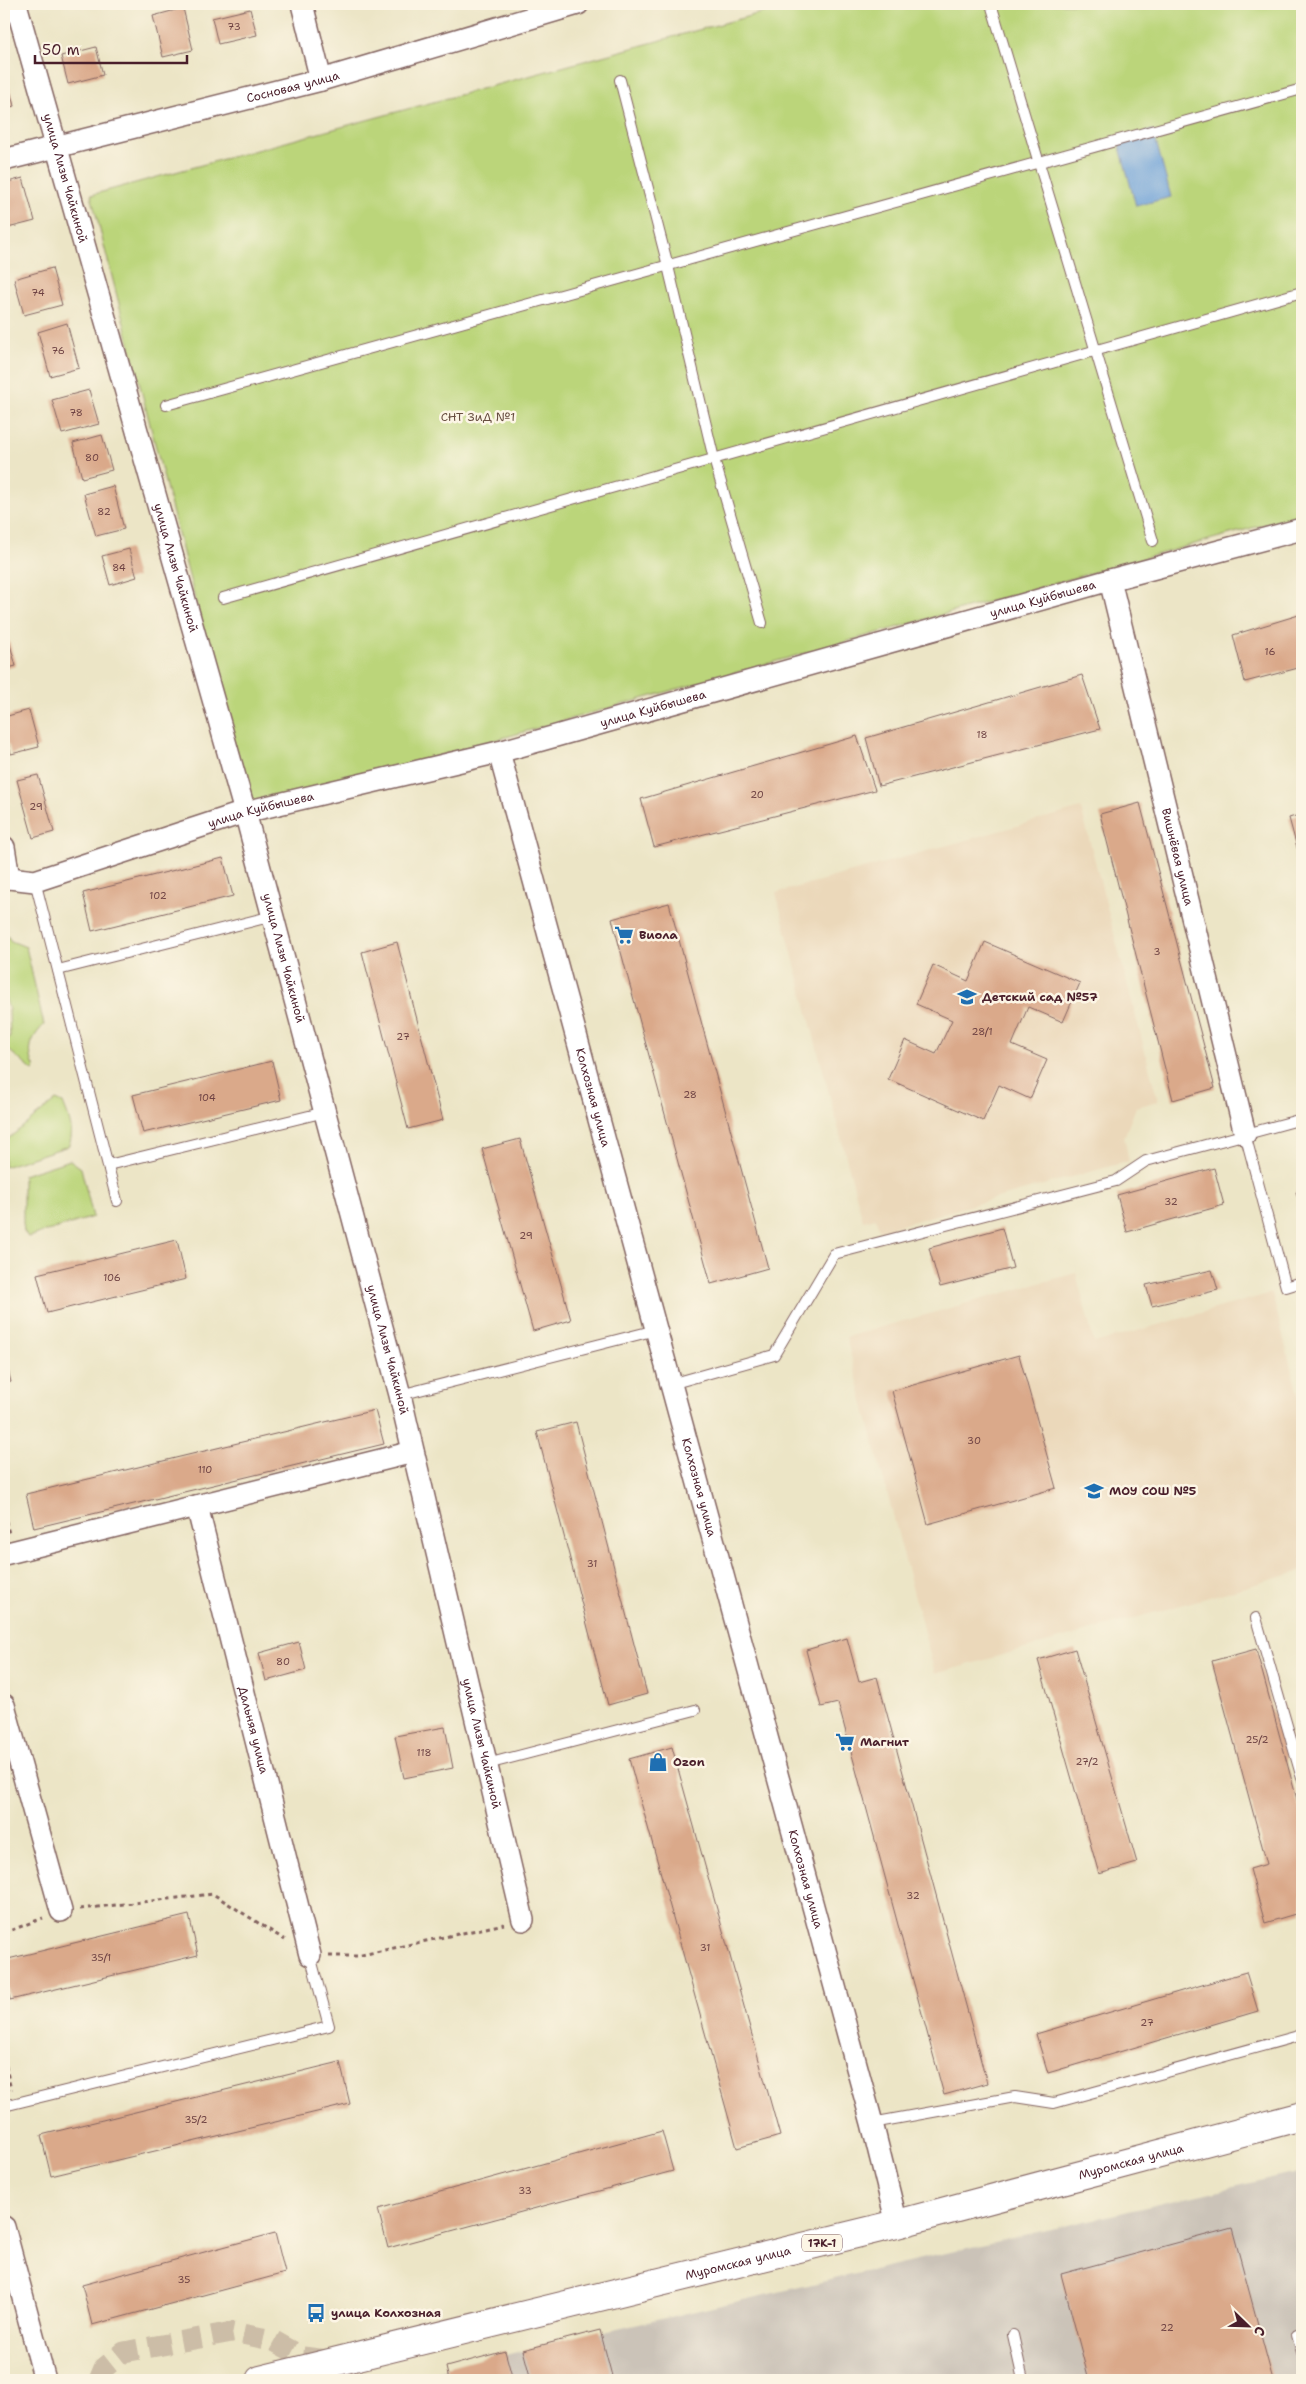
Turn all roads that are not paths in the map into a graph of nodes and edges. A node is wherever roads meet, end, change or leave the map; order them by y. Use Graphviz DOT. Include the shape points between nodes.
graph roads {
  1 [pos="16,4"];
  2 [pos="302,4"];
  3 [pos="578,4"];
  4 [pos="991,4"];
  5 [pos="321,80"];
  6 [pos="620,80"];
  7 [pos="1302,89"];
  8 [pos="56,146"];
  9 [pos="4,160"];
  10 [pos="1039,162"];
  11 [pos="668,266"];
  12 [pos="1302,292"];
  13 [pos="1096,350"];
  14 [pos="166,406"];
  15 [pos="714,459"];
  16 [pos="1302,529"];
  17 [pos="1153,541"];
  18 [pos="1110,580"];
  19 [pos="223,598"];
  20 [pos="762,623"];
  21 [pos="499,752"];
  22 [pos="245,812"];
  23 [pos="4,847"];
  24 [pos="7,877"];
  25 [pos="35,880"];
  26 [pos="273,916"];
  27 [pos="58,970"];
  28 [pos="325,1112"];
  29 [pos="1302,1119"];
  30 [pos="1245,1134"];
  31 [pos="108,1165"];
  32 [pos="117,1201"];
  33 [pos="1302,1282"];
  34 [pos="656,1330"];
  35 [pos="671,1384"];
  36 [pos="400,1395"];
  37 [pos="413,1452"];
  38 [pos="197,1506"];
  39 [pos="4,1554"];
  40 [pos="1256,1618"];
  41 [pos="4,1705"];
  42 [pos="695,1710"];
  43 [pos="486,1764"];
  44 [pos="1302,1778"];
  45 [pos="61,1911"];
  46 [pos="523,1920"];
  47 [pos="310,1956"];
  48 [pos="1302,2034"];
  49 [pos="9,2104"];
  50 [pos="1302,2116"];
  51 [pos="872,2123"];
  52 [pos="898,2224"];
  53 [pos="4,2228"];
  54 [pos="1013,2335"];
  55 [pos="1297,2335"];
  56 [pos="1302,2352"];
  57 [pos="44,2380"];
  58 [pos="260,2380"];
  59 [pos="1023,2380"];
  1 -- 8 [label="street, улица Лизы Чайкиной"];
  2 -- 5 [label="street"];
  3 -- 5 [label="street, Сосновая улица"];
  4 -- 10 [label="lane"];
  5 -- 8 [label="street, Сосновая улица"];
  6 -- 11 [label="lane"];
  7 -- 10 [label="lane"];
  8 -- 9 [label="street, Сосновая улица"];
  8 -- 22 [label="street, улица Лизы Чайкиной"];
  10 -- 11 [label="lane"];
  10 -- 13 [label="lane"];
  11 -- 14 [label="lane"];
  11 -- 15 [label="lane"];
  12 -- 13 [label="lane"];
  13 -- 15 [label="lane"];
  13 -- 17 [label="lane"];
  15 -- 19 [label="lane"];
  15 -- 20 [label="lane"];
  16 -- 18 [label="street, улица Куйбышева"];
  18 -- 21 [label="street, улица Куйбышева"];
  18 -- 30 [label="street, Вишнёвая улица"];
  21 -- 22 [label="street, улица Куйбышева"];
  21 -- 34 [label="street, Колхозная улица"];
  22 -- 25 [label="street, улица Куйбышева"];
  22 -- 26 [label="street, улица Лизы Чайкиной"];
  23 -- 24 [label="street"];
  24 -- 25 [label="street, улица Куйбышева"];
  25 -- 27 [label="lane"];
  26 -- 27 [label="lane"];
  26 -- 28 [label="street, улица Лизы Чайкиной"];
  27 -- 31 [label="lane"];
  28 -- 31 [label="lane"];
  28 -- 36 [label="street, улица Лизы Чайкиной"];
  29 -- 30 [label="lane"];
  30 -- 33 [label="lane" via="1286,1287"];
  30 -- 35 [label="lane" via="1146,1161 1116,1181 834,1254 774,1355"];
  31 -- 32 [label="lane"];
  34 -- 35 [label="street, Колхозная улица"];
  34 -- 36 [label="lane"];
  35 -- 51 [label="street, Колхозная улица"];
  36 -- 37 [label="street, улица Лизы Чайкиной"];
  37 -- 38 [label="street"];
  37 -- 43 [label="street, улица Лизы Чайкиной"];
  38 -- 39 [label="street"];
  38 -- 47 [label="street, Дальняя улица"];
  40 -- 44 [label="lane"];
  41 -- 45 [label="street"];
  42 -- 43 [label="lane"];
  43 -- 46 [label="street, улица Лизы Чайкиной"];
  47 -- 49 [label="lane" via="329,2026"];
  48 -- 51 [label="lane" via="1054,2103 1015,2097"];
  50 -- 52 [label="main road, Муромская улица / 17К-1"];
  51 -- 52 [label="street, Колхозная улица"];
  52 -- 58 [label="main road, Муромская улица / 17К-1"];
  53 -- 57 [label="street"];
  54 -- 59 [label="lane"];
  55 -- 56 [label="lane"];
}
